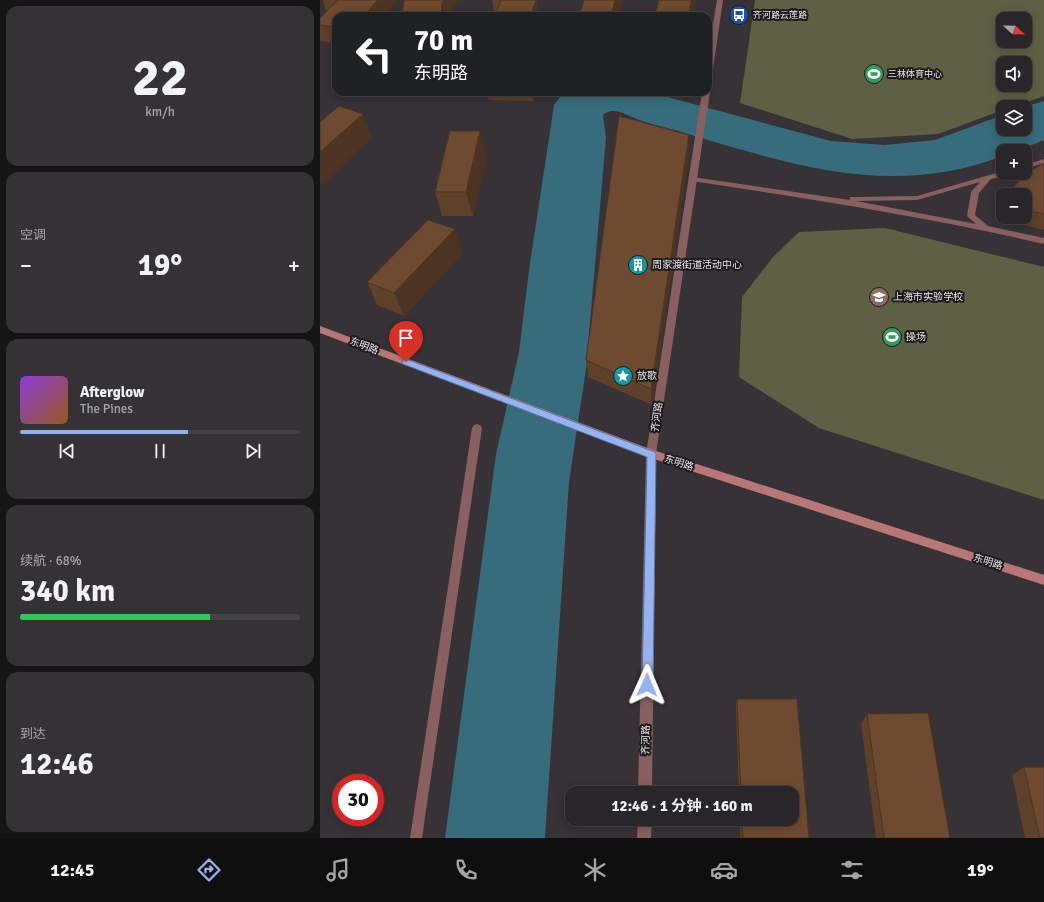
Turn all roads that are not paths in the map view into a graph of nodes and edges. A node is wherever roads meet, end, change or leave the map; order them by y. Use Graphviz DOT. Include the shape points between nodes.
graph roads {
  1 [pos="720,0"];
  2 [pos="712,51"];
  3 [pos="705,96"];
  4 [pos="1044,161"];
  5 [pos="1032,165"];
  6 [pos="996,176"];
  7 [pos="989,178"];
  8 [pos="692,179"];
  9 [pos="835,200"];
  10 [pos="986,228"];
  11 [pos="1044,241"];
  12 [pos="320,329"];
  13 [pos="477,428"];
  14 [pos="651,454"];
  15 [pos="1044,580"];
  16 [pos="645,786"];
  17 [pos="645,826"];
  18 [pos="416,838"];
  19 [pos="644,838"];
  1 -- 2 [label="street"];
  3 -- 8 [label="street, 齐河路"];
  4 -- 5 [label="lane"];
  6 -- 7 [label="lane"];
  7 -- 9 [label="lane" via="917,198"];
  7 -- 10 [label="lane" via="974,192 971,216"];
  8 -- 9 [label="lane"];
  8 -- 14 [label="street, 齐河路"];
  9 -- 10 [label="lane"];
  10 -- 11 [label="lane"];
  12 -- 14 [label="main road, 东明路"];
  13 -- 18 [label="lane"];
  14 -- 15 [label="main road, 东明路"];
  14 -- 16 [label="street, 齐河路"];
  17 -- 19 [label="street"];
}
